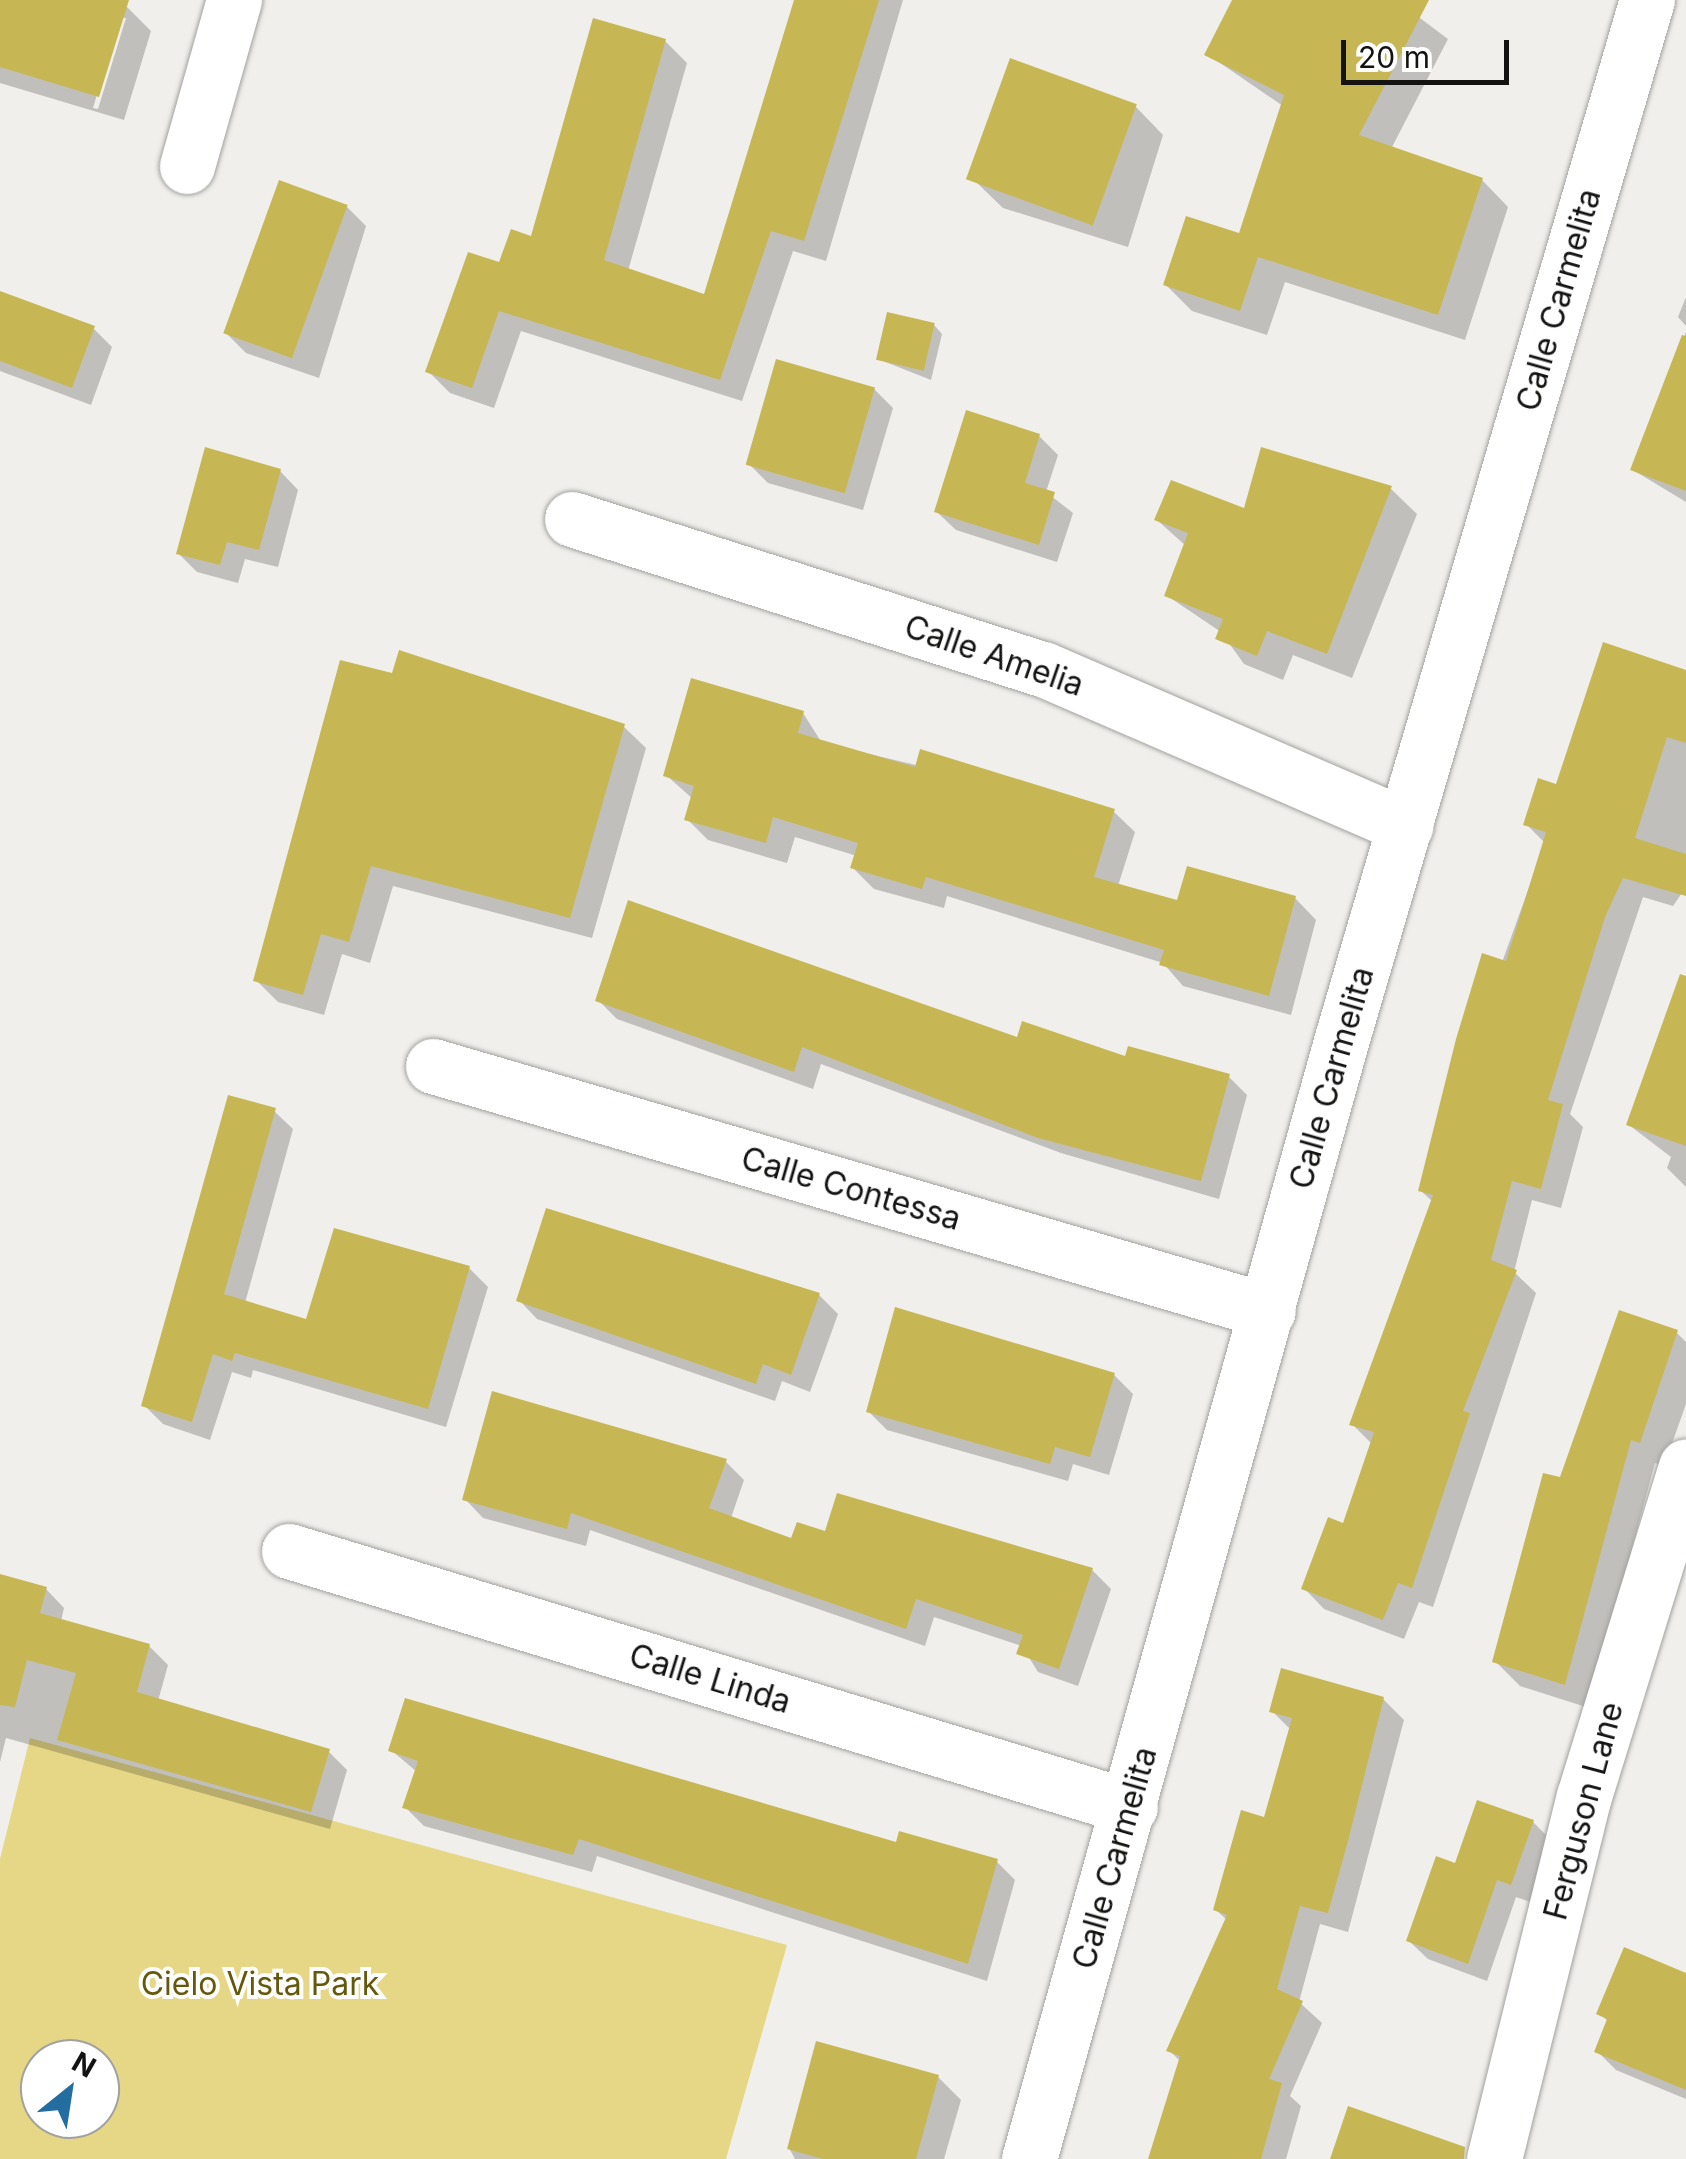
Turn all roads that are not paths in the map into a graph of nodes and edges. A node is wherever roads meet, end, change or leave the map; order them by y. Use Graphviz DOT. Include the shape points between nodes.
graph roads {
  1 [pos="234,0"];
  2 [pos="1647,0"];
  3 [pos="187,166"];
  4 [pos="572,519"];
  5 [pos="1405,826"];
  6 [pos="433,1066"];
  7 [pos="1268,1312"];
  8 [pos="1686,1466"];
  9 [pos="289,1551"];
  10 [pos="1130,1807"];
  11 [pos="1029,2159"];
  12 [pos="1494,2159"];
  1 -- 3 [label="street"];
  2 -- 5 [label="street, Calle Carmelita"];
  4 -- 5 [label="street, Calle Amelia" via="1043,669"];
  5 -- 7 [label="street, Calle Carmelita"];
  6 -- 7 [label="street, Calle Contessa"];
  7 -- 10 [label="street, Calle Carmelita"];
  8 -- 12 [label="street, Ferguson Lane" via="1584,1796"];
  9 -- 10 [label="street, Calle Linda"];
  10 -- 11 [label="street, Calle Carmelita"];
}
